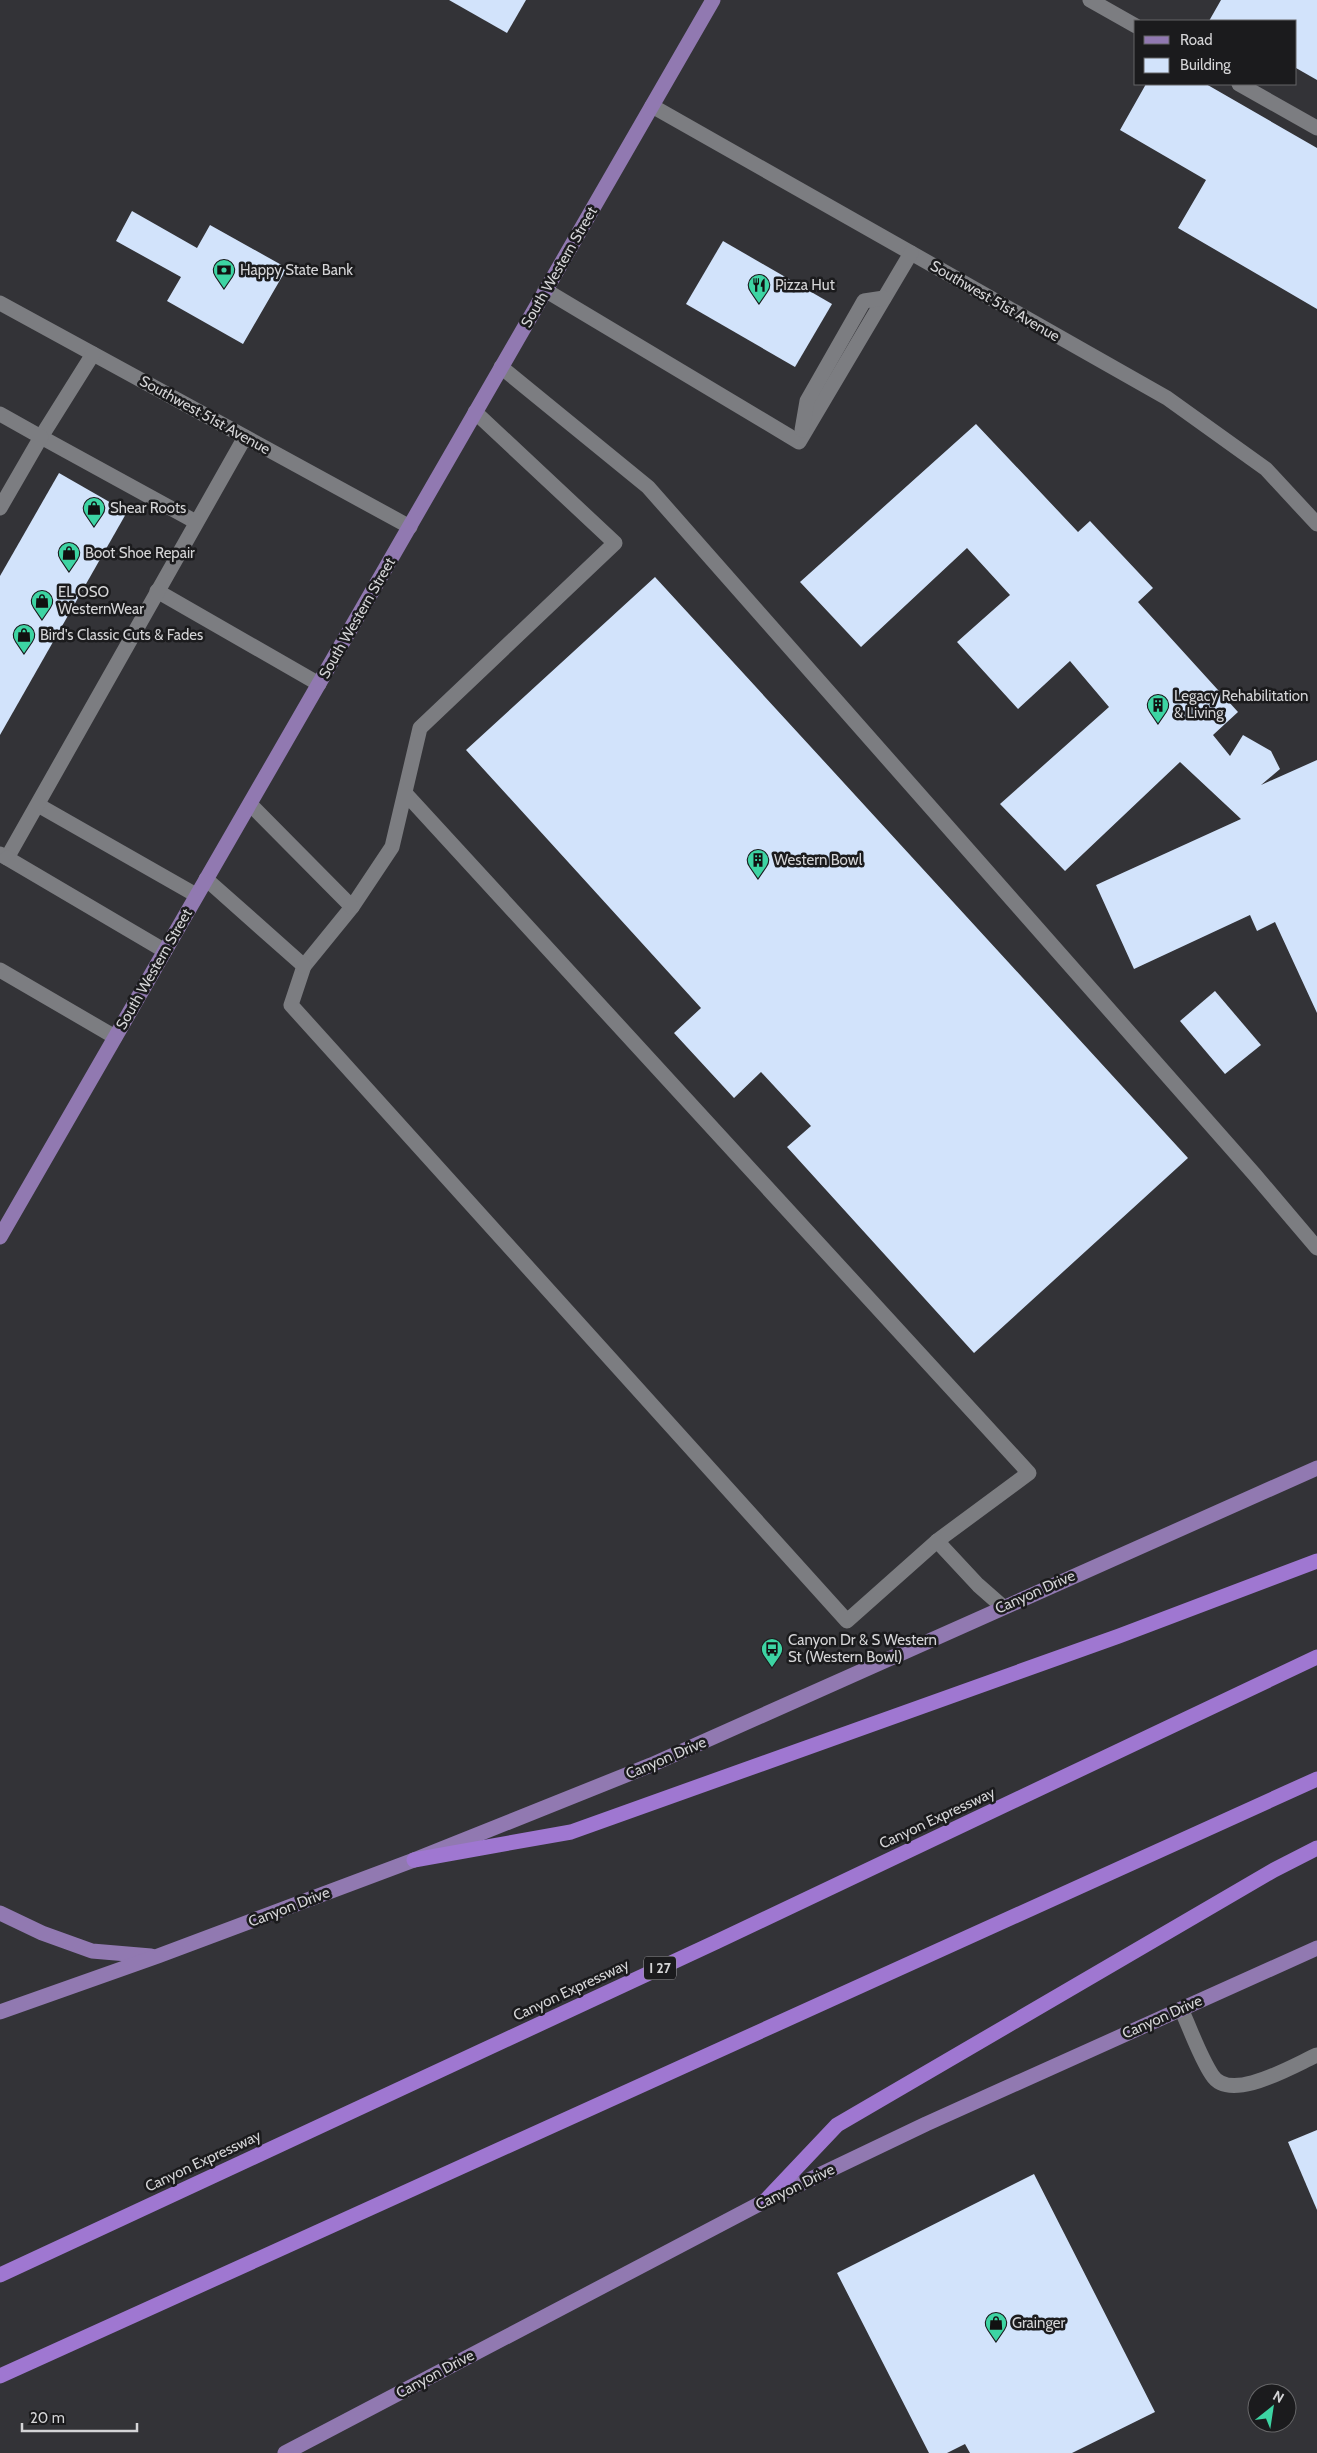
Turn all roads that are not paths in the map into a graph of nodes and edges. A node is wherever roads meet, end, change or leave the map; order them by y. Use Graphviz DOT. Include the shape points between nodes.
graph roads {
  1 [pos="713,0"];
  2 [pos="1090,0"];
  3 [pos="1134,25"];
  4 [pos="1241,85"];
  5 [pos="652,106"];
  6 [pos="1317,128"];
  7 [pos="911,253"];
  8 [pos="545,290"];
  9 [pos="0,303"];
  10 [pos="93,354"];
  11 [pos="501,367"];
  12 [pos="475,412"];
  13 [pos="0,414"];
  14 [pos="41,437"];
  15 [pos="245,437"];
  16 [pos="0,508"];
  17 [pos="196,522"];
  18 [pos="1317,524"];
  19 [pos="410,527"];
  20 [pos="157,591"];
  21 [pos="319,684"];
  22 [pos="405,793"];
  23 [pos="250,804"];
  24 [pos="38,805"];
  25 [pos="4,856"];
  26 [pos="206,879"];
  27 [pos="196,895"];
  28 [pos="352,906"];
  29 [pos="165,951"];
  30 [pos="304,966"];
  31 [pos="0,970"];
  32 [pos="115,1038"];
  33 [pos="0,1236"];
  34 [pos="1317,1248"];
  35 [pos="1317,1468"];
  36 [pos="938,1541"];
  37 [pos="1317,1561"];
  38 [pos="1003,1606"];
  39 [pos="1317,1657"];
  40 [pos="1317,1778"];
  41 [pos="1317,1848"];
  42 [pos="414,1860"];
  43 [pos="0,1913"];
  44 [pos="1317,1948"];
  45 [pos="158,1956"];
  46 [pos="1181,2009"];
  47 [pos="0,2012"];
  48 [pos="1317,2055"];
  49 [pos="765,2201"];
  50 [pos="0,2275"];
  51 [pos="0,2376"];
  52 [pos="285,2453"];
  1 -- 5 [label="main road, South Western Street"];
  2 -- 3 [label="street"];
  4 -- 6 [label="street"];
  5 -- 7 [label="street, Southwest 51st Avenue"];
  5 -- 8 [label="main road, South Western Street"];
  7 -- 8 [label="street" via="799,442"];
  7 -- 18 [label="street, Southwest 51st Avenue" via="1167,398 1266,470"];
  8 -- 11 [label="main road, South Western Street"];
  9 -- 10 [label="street, Southwest 51st Avenue"];
  10 -- 14 [label="street"];
  10 -- 15 [label="street, Southwest 51st Avenue"];
  11 -- 12 [label="main road, South Western Street"];
  11 -- 34 [label="street" via="648,487"];
  12 -- 19 [label="main road, South Western Street"];
  12 -- 22 [label="street" via="615,543 420,728"];
  13 -- 14 [label="street"];
  14 -- 16 [label="street"];
  14 -- 17 [label="street"];
  15 -- 17 [label="street"];
  15 -- 19 [label="street, Southwest 51st Avenue"];
  17 -- 20 [label="street"];
  19 -- 21 [label="main road, South Western Street"];
  20 -- 21 [label="street"];
  20 -- 24 [label="street"];
  21 -- 23 [label="main road, South Western Street"];
  22 -- 28 [label="street" via="392,847"];
  22 -- 36 [label="street" via="1029,1473"];
  23 -- 26 [label="main road, South Western Street"];
  23 -- 28 [label="street"];
  24 -- 25 [label="street"];
  24 -- 27 [label="street"];
  25 -- 29 [label="street"];
  26 -- 27 [label="main road, South Western Street"];
  26 -- 30 [label="street"];
  27 -- 29 [label="main road, South Western Street"];
  28 -- 30 [label="street"];
  29 -- 32 [label="main road, South Western Street"];
  30 -- 36 [label="street" via="291,1005 847,1621"];
  31 -- 32 [label="street"];
  32 -- 33 [label="main road, South Western Street"];
  35 -- 38 [label="main road, Canyon Drive"];
  36 -- 38 [label="street"];
  37 -- 42 [label="highway" via="1119,1636 571,1832"];
  38 -- 42 [label="main road, Canyon Drive" via="651,1765"];
  39 -- 50 [label="highway, Canyon Expressway / I 27"];
  40 -- 51 [label="highway"];
  41 -- 49 [label="highway" via="837,2125"];
  42 -- 45 [label="main road, Canyon Drive"];
  43 -- 45 [label="main road" via="42,1934 92,1951"];
  44 -- 46 [label="main road, Canyon Drive"];
  45 -- 47 [label="main road, Canyon Drive"];
  46 -- 48 [label="street" via="1213,2077 1229,2086 1249,2085"];
  46 -- 49 [label="main road, Canyon Drive"];
  49 -- 52 [label="main road, Canyon Drive"];
}
